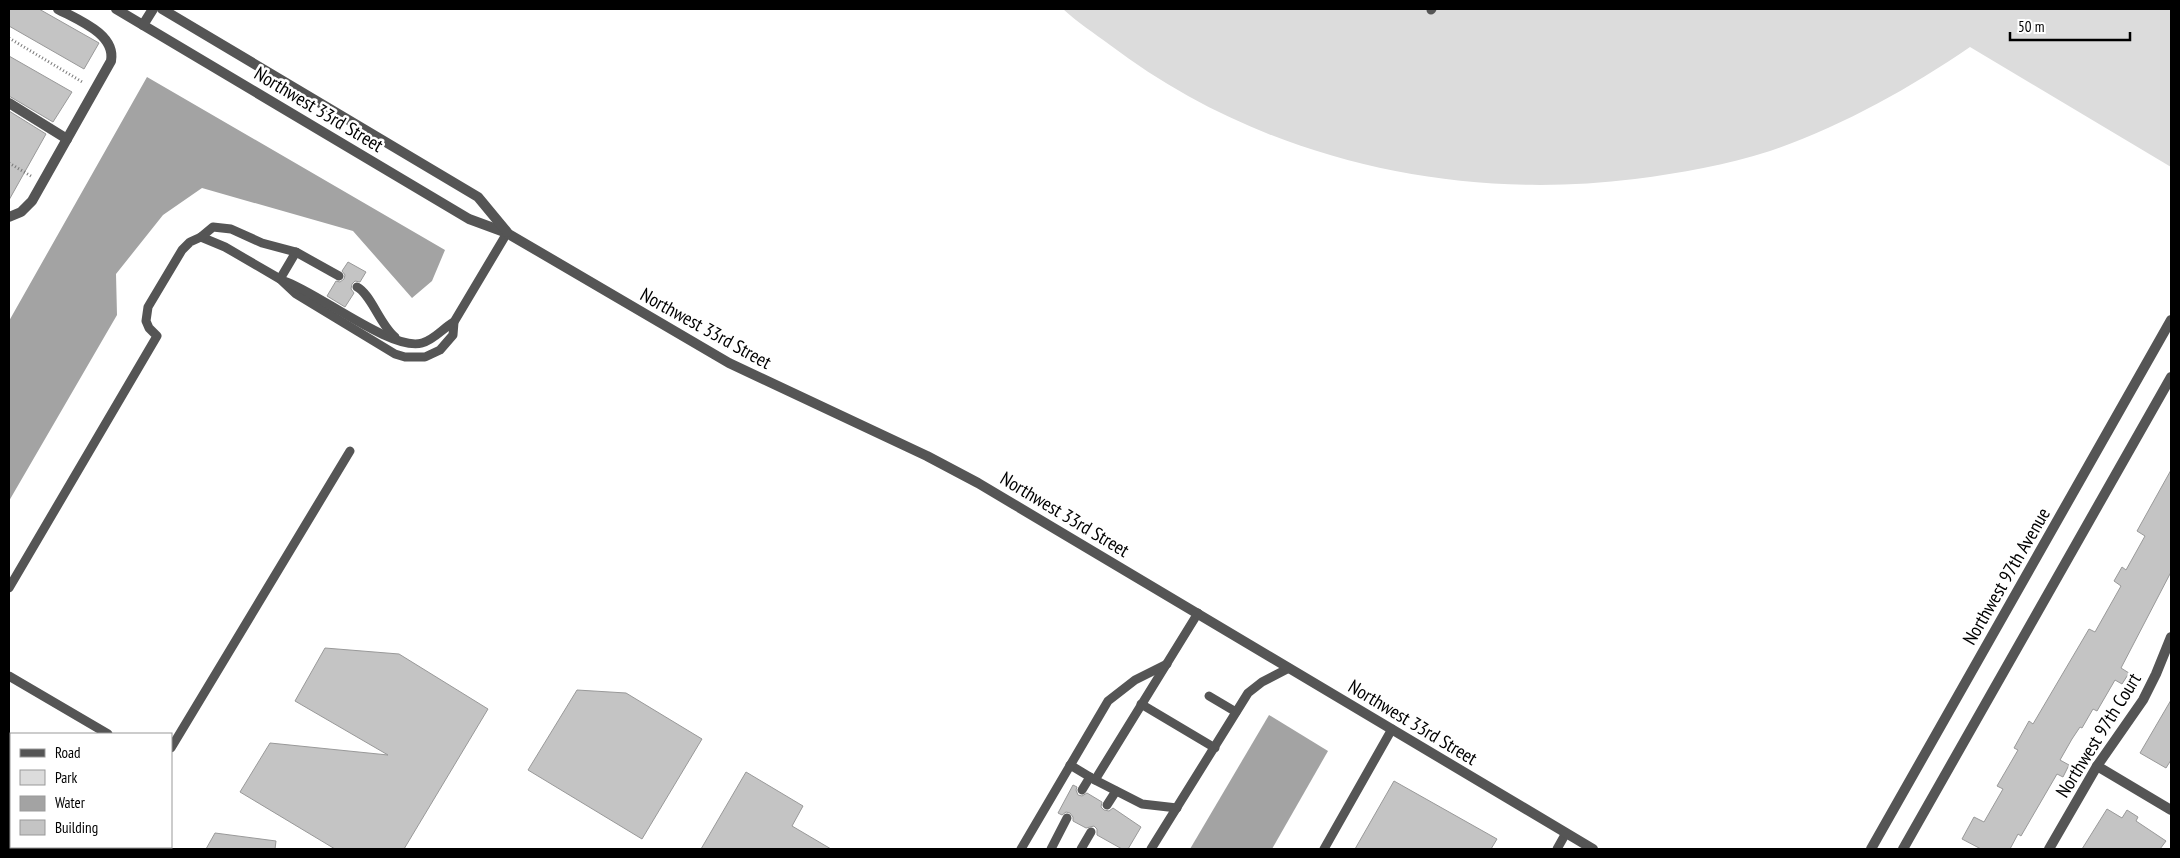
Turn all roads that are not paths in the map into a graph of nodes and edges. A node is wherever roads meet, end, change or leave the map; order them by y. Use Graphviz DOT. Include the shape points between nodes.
graph roads {
  1 [pos="58,9"];
  2 [pos="116,9"];
  3 [pos="153,9"];
  4 [pos="162,9"];
  5 [pos="143,25"];
  6 [pos="9,104"];
  7 [pos="67,139"];
  8 [pos="9,217"];
  9 [pos="507,232"];
  10 [pos="201,238"];
  11 [pos="296,252"];
  12 [pos="339,276"];
  13 [pos="280,280"];
  14 [pos="357,287"];
  15 [pos="2171,320"];
  16 [pos="454,322"];
  17 [pos="399,340"];
  18 [pos="2171,377"];
  19 [pos="350,451"];
  20 [pos="9,588"];
  21 [pos="1198,613"];
  22 [pos="2171,637"];
  23 [pos="1167,664"];
  24 [pos="1289,668"];
  25 [pos="9,676"];
  26 [pos="1209,696"];
  27 [pos="1142,704"];
  28 [pos="1236,712"];
  29 [pos="1392,730"];
  30 [pos="106,733"];
  31 [pos="172,746"];
  32 [pos="1215,748"];
  33 [pos="1070,765"];
  34 [pos="2097,766"];
  35 [pos="1093,779"];
  36 [pos="1082,790"];
  37 [pos="1116,792"];
  38 [pos="1108,805"];
  39 [pos="1177,808"];
  40 [pos="2171,810"];
  41 [pos="1067,818"];
  42 [pos="1091,832"];
  43 [pos="1566,833"];
  44 [pos="1021,849"];
  45 [pos="1051,849"];
  46 [pos="1081,849"];
  47 [pos="1151,849"];
  48 [pos="1324,849"];
  49 [pos="1557,849"];
  50 [pos="1593,849"];
  51 [pos="1871,849"];
  52 [pos="1904,849"];
  53 [pos="2049,849"];
  1 -- 7 [label="street" via="109,42 112,54 108,67"];
  2 -- 5 [label="street, Northwest 33rd Street"];
  3 -- 5 [label="street"];
  4 -- 9 [label="street, Northwest 33rd Street" via="478,197"];
  5 -- 9 [label="street, Northwest 33rd Street" via="469,219"];
  6 -- 7 [label="street"];
  7 -- 8 [label="street" via="32,201 21,212"];
  9 -- 16 [label="lane"];
  9 -- 21 [label="street, Northwest 33rd Street" via="729,363 969,478"];
  10 -- 11 [label="lane" via="220,226"];
  10 -- 13 [label="lane" via="225,247"];
  10 -- 20 [label="lane" via="182,250 148,307 146,321 157,336"];
  11 -- 12 [label="lane"];
  11 -- 13 [label="lane"];
  13 -- 16 [label="lane" via="296,294 405,357 425,357 440,350 453,335"];
  13 -- 17 [label="lane" via="299,286 367,326"];
  14 -- 17 [label="lane" via="384,326"];
  15 -- 51 [label="street, Northwest 97th Avenue"];
  16 -- 17 [label="lane" via="421,344"];
  18 -- 52 [label="street"];
  19 -- 31 [label="lane"];
  21 -- 23 [label="lane"];
  21 -- 24 [label="street, Northwest 33rd Street"];
  22 -- 34 [label="street, Northwest 97th Court" via="2142,700"];
  23 -- 27 [label="lane"];
  23 -- 33 [label="lane" via="1113,695 1102,708"];
  24 -- 28 [label="lane" via="1254,686"];
  24 -- 29 [label="street, Northwest 33rd Street"];
  25 -- 30 [label="lane"];
  26 -- 28 [label="lane"];
  27 -- 32 [label="lane"];
  27 -- 35 [label="lane"];
  28 -- 32 [label="lane"];
  29 -- 43 [label="street, Northwest 33rd Street"];
  29 -- 48 [label="lane"];
  32 -- 39 [label="lane"];
  33 -- 35 [label="lane"];
  33 -- 44 [label="lane"];
  34 -- 40 [label="street"];
  34 -- 53 [label="street, Northwest 97th Court"];
  35 -- 36 [label="lane"];
  35 -- 37 [label="lane"];
  37 -- 38 [label="lane"];
  37 -- 39 [label="lane" via="1142,804"];
  39 -- 47 [label="lane"];
  41 -- 45 [label="lane"];
  42 -- 46 [label="lane"];
  43 -- 49 [label="lane"];
  43 -- 50 [label="street, Northwest 33rd Street"];
}
